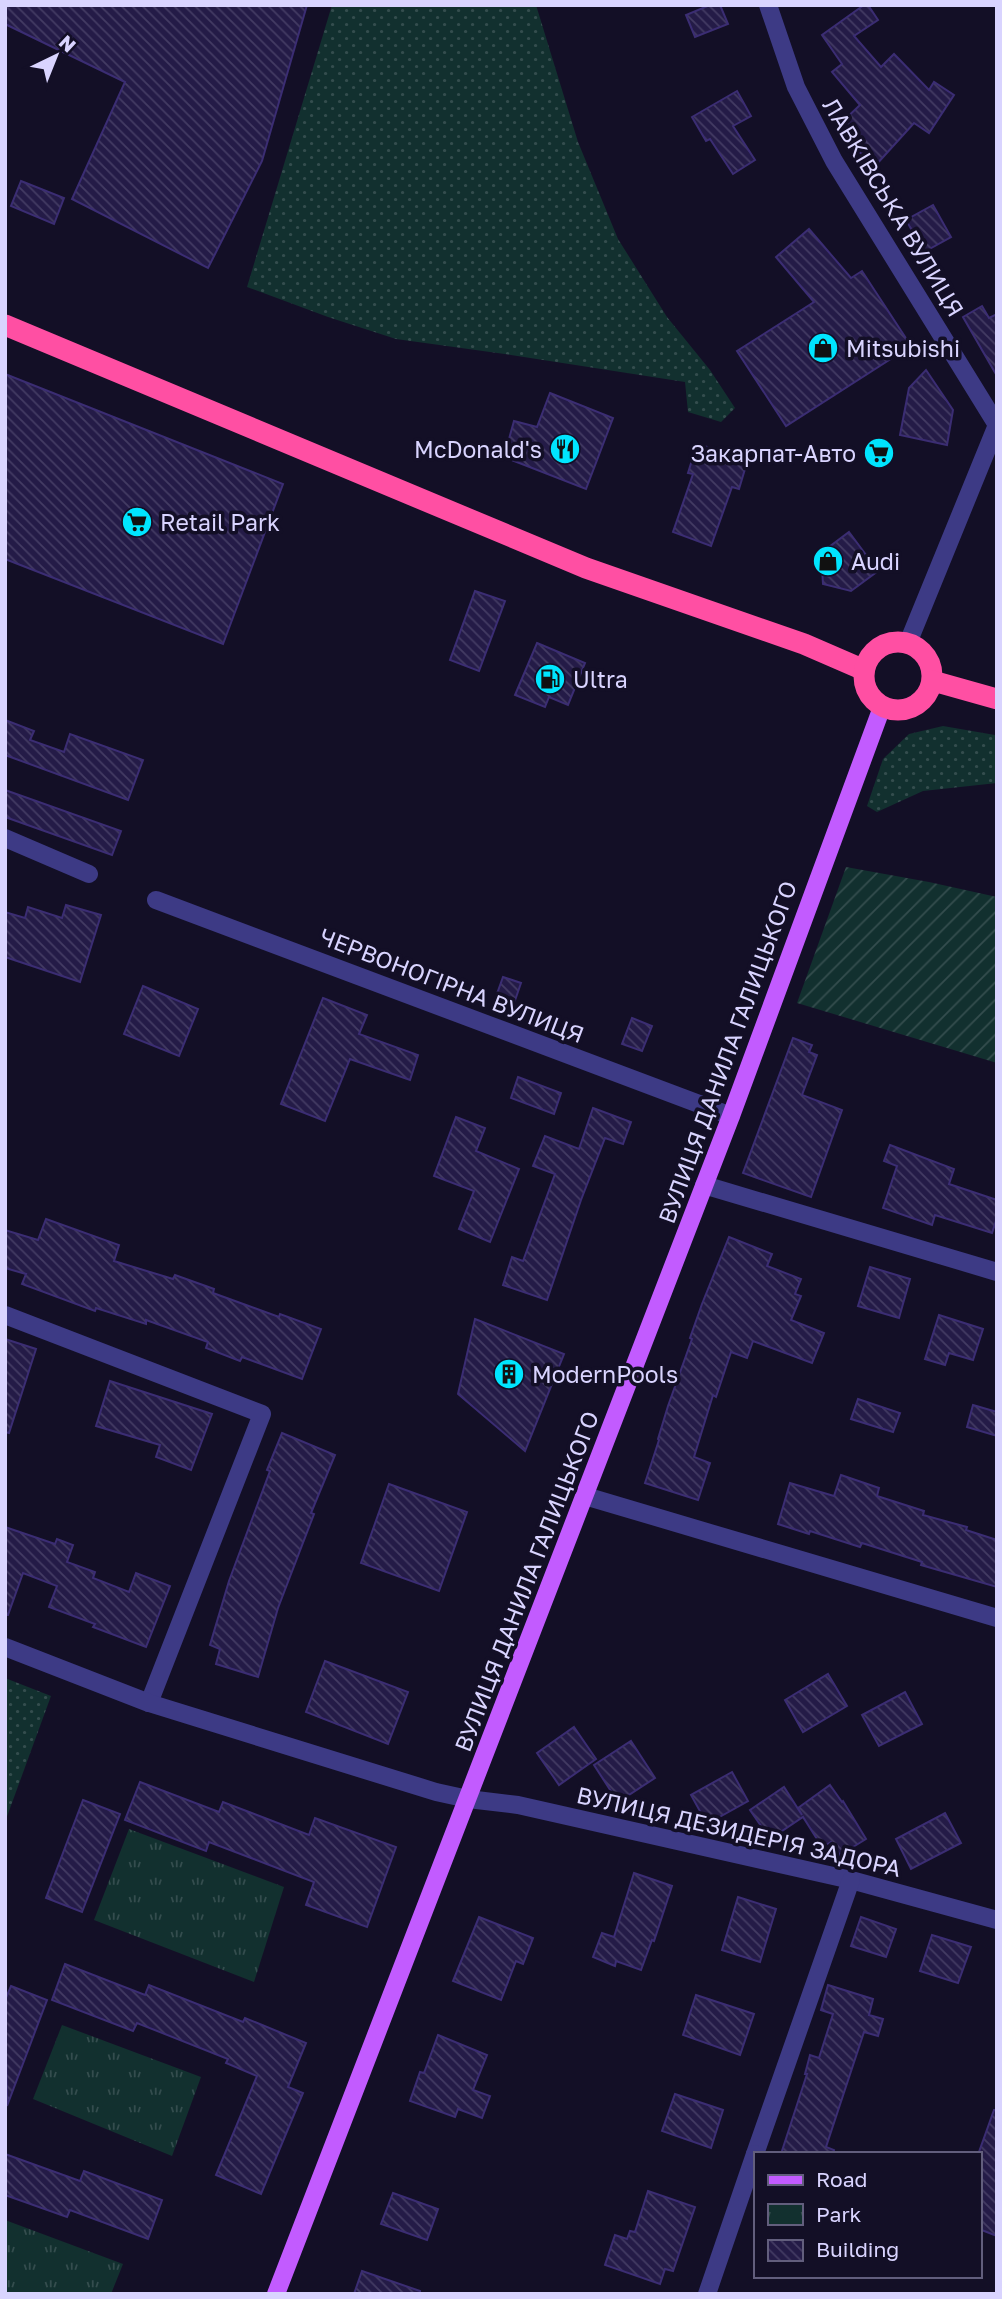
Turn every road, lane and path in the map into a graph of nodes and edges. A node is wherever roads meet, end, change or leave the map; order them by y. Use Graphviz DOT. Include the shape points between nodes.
graph roads {
  1 [pos="768,5"];
  2 [pos="5,325"];
  3 [pos="997,425"];
  4 [pos="908,643"];
  5 [pos="864,670"];
  6 [pos="933,681"];
  7 [pos="997,699"];
  8 [pos="881,707"];
  9 [pos="5,838"];
  10 [pos="89,874"];
  11 [pos="156,900"];
  12 [pos="732,1116"];
  13 [pos="705,1185"];
  14 [pos="997,1272"];
  15 [pos="5,1315"];
  16 [pos="584,1496"];
  17 [pos="997,1618"];
  18 [pos="5,1647"];
  19 [pos="149,1703"];
  20 [pos="468,1799"];
  21 [pos="851,1880"];
  22 [pos="997,1920"];
  23 [pos="756,2152"];
  24 [pos="754,2157"];
  25 [pos="276,2294"];
  26 [pos="707,2294"];
  1 -- 3 [label="street, ЛАВКІВСЬКА ВУЛИЦЯ" via="796,87 834,161"];
  2 -- 5 [label="highway" via="586,568 804,644"];
  3 -- 4 [label="street"];
  4 -- 5 [label="highway" via="880,646 869,656"];
  4 -- 6 [label="highway" via="922,651 931,665"];
  5 -- 8 [label="highway" via="864,684"];
  6 -- 7 [label="highway"];
  6 -- 8 [label="highway" via="928,694 907,710"];
  8 -- 12 [label="main road, ВУЛИЦЯ ДАНИЛА ГАЛИЦЬКОГО"];
  9 -- 10 [label="street"];
  11 -- 12 [label="street, ЧЕРВОНОГІРНА ВУЛИЦЯ"];
  12 -- 13 [label="main road, ВУЛИЦЯ ДАНИЛА ГАЛИЦЬКОГО"];
  13 -- 14 [label="street"];
  13 -- 16 [label="main road, ВУЛИЦЯ ДАНИЛА ГАЛИЦЬКОГО"];
  15 -- 19 [label="street" via="262,1414"];
  16 -- 17 [label="street"];
  16 -- 20 [label="main road, ВУЛИЦЯ ДАНИЛА ГАЛИЦЬКОГО"];
  18 -- 19 [label="street, ВУЛИЦЯ ДЕЗИДЕРІЯ ЗАДОРА"];
  19 -- 20 [label="street, ВУЛИЦЯ ДЕЗИДЕРІЯ ЗАДОРА"];
  20 -- 21 [label="street, ВУЛИЦЯ ДЕЗИДЕРІЯ ЗАДОРА" via="518,1805"];
  20 -- 25 [label="main road, ВУЛИЦЯ ДАНИЛА ГАЛИЦЬКОГО"];
  21 -- 22 [label="street, ВУЛИЦЯ ДЕЗИДЕРІЯ ЗАДОРА"];
  21 -- 23 [label="street"];
  24 -- 26 [label="street"];
}
